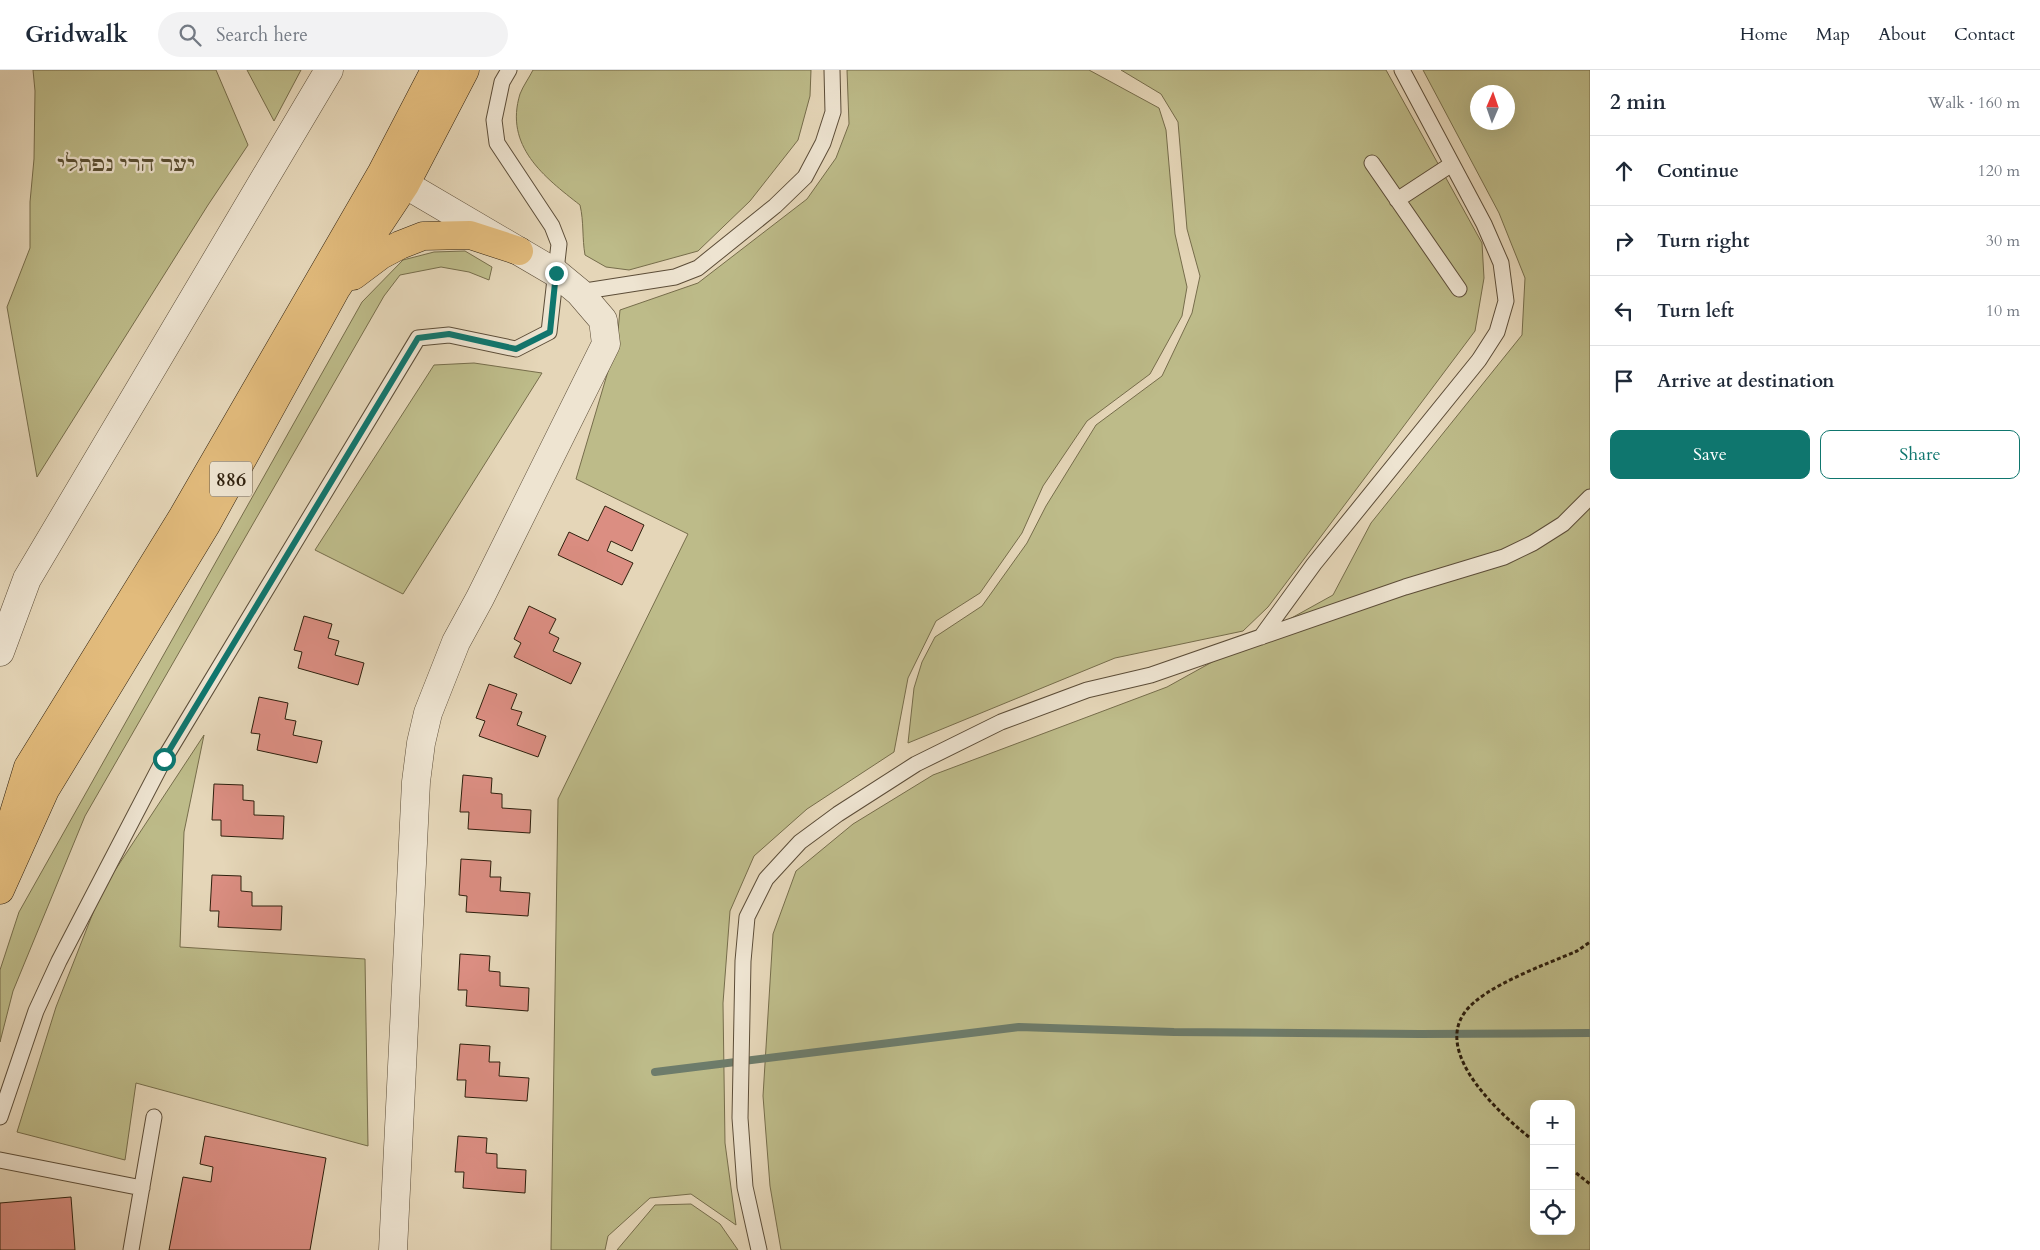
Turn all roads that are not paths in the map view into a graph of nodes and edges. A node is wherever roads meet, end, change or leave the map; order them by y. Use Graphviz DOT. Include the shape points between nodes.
graph roads {
  1 [pos="330,70"];
  2 [pos="436,70"];
  3 [pos="465,70"];
  4 [pos="509,70"];
  5 [pos="832,70"];
  6 [pos="1402,70"];
  7 [pos="1372,163"];
  8 [pos="1452,164"];
  9 [pos="394,178"];
  10 [pos="1397,200"];
  11 [pos="519,251"];
  12 [pos="556,273"];
  13 [pos="336,289"];
  14 [pos="1459,289"];
  15 [pos="579,292"];
  16 [pos="1590,498"];
  17 [pos="1261,637"];
  18 [pos="0,652"];
  19 [pos="0,859"];
  20 [pos="0,890"];
  21 [pos="0,1117"];
  22 [pos="154,1117"];
  23 [pos="0,1160"];
  24 [pos="142,1188"];
  25 [pos="131,1250"];
  26 [pos="393,1250"];
  27 [pos="759,1250"];
  1 -- 18 [label="street" via="27,580"];
  2 -- 9 [label="main road, 886"];
  3 -- 9 [label="main road, 886"];
  4 -- 12 [label="lane" via="502,82 494,120 497,143 552,226 559,244"];
  5 -- 15 [label="lane" via="833,112 823,143 805,177 775,206 698,268 675,276"];
  6 -- 8 [label="lane"];
  7 -- 10 [label="lane"];
  8 -- 10 [label="lane"];
  8 -- 17 [label="lane" via="1501,263 1506,301 1496,332 1479,360 1314,564"];
  9 -- 11 [label="street"];
  9 -- 13 [label="main road, 886"];
  9 -- 19 [label="main road, 886" via="28,766"];
  10 -- 14 [label="lane"];
  11 -- 12 [label="street"];
  11 -- 13 [label="main road" via="470,235 423,236 381,255"];
  12 -- 15 [label="street"];
  12 -- 21 [label="lane" via="550,332 516,349 449,334 418,338 164,759 36,1011"];
  13 -- 20 [label="main road, 886" via="206,525 45,790"];
  15 -- 26 [label="street" via="603,320 606,344 456,642 428,713 421,744 416,782"];
  16 -- 17 [label="lane" via="1563,524 1504,557"];
  17 -- 27 [label="lane" via="1151,675 1087,690 1001,722 916,764 838,814 800,842 766,879 747,917 740,1118 745,1187"];
  22 -- 24 [label="lane"];
  23 -- 24 [label="lane"];
  24 -- 25 [label="lane"];
}
